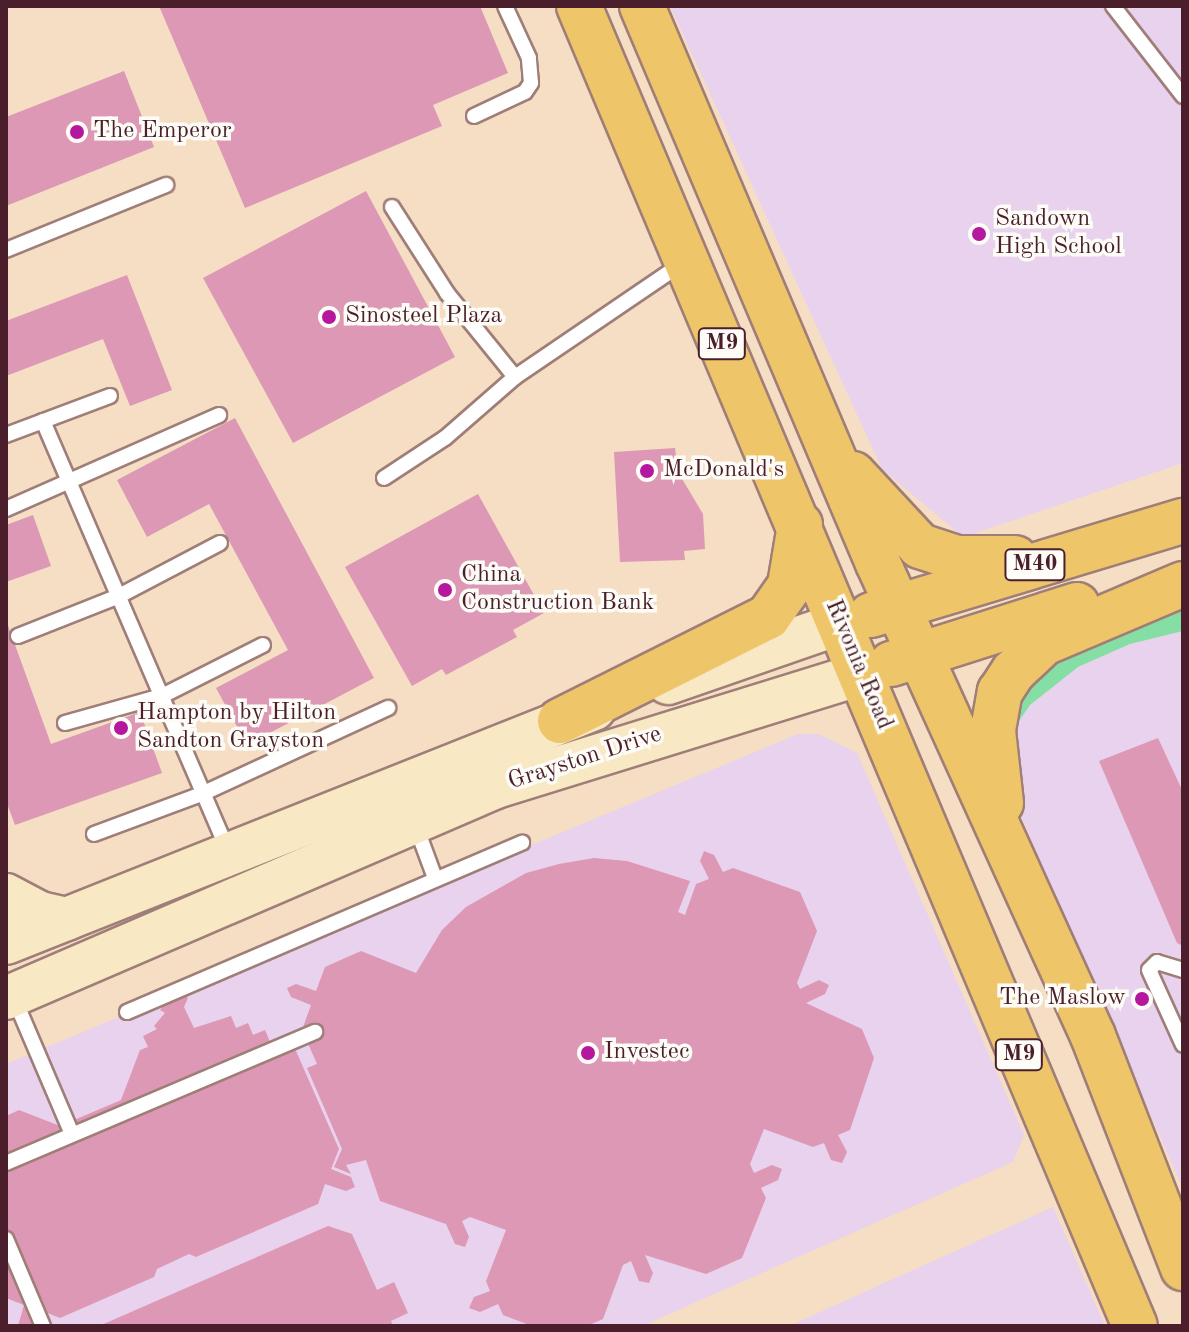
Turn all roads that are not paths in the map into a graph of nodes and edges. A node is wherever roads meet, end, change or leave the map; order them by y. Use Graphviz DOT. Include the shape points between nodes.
graph roads {
  1 [pos="505,6"];
  2 [pos="579,6"];
  3 [pos="642,6"];
  4 [pos="1113,6"];
  5 [pos="1183,96"];
  6 [pos="474,116"];
  7 [pos="166,185"];
  8 [pos="392,207"];
  9 [pos="6,250"];
  10 [pos="688,259"];
  11 [pos="515,377"];
  12 [pos="110,396"];
  13 [pos="219,415"];
  14 [pos="43,421"];
  15 [pos="820,431"];
  16 [pos="6,435"];
  17 [pos="384,478"];
  18 [pos="70,483"];
  19 [pos="6,509"];
  20 [pos="1183,521"];
  21 [pos="800,525"];
  22 [pos="220,543"];
  23 [pos="1083,552"];
  24 [pos="1183,574"];
  25 [pos="1183,584"];
  26 [pos="119,596"];
  27 [pos="898,607"];
  28 [pos="841,623"];
  29 [pos="18,636"];
  30 [pos="263,645"];
  31 [pos="919,654"];
  32 [pos="862,674"];
  33 [pos="162,696"];
  34 [pos="388,708"];
  35 [pos="560,721"];
  36 [pos="65,723"];
  37 [pos="204,793"];
  38 [pos="413,820"];
  39 [pos="94,834"];
  40 [pos="522,843"];
  41 [pos="1006,845"];
  42 [pos="230,854"];
  43 [pos="435,878"];
  44 [pos="6,895"];
  45 [pos="66,919"];
  46 [pos="6,943"];
  47 [pos="1183,970"];
  48 [pos="10,997"];
  49 [pos="127,1012"];
  50 [pos="315,1032"];
  51 [pos="1183,1045"];
  52 [pos="72,1134"];
  53 [pos="6,1163"];
  54 [pos="6,1239"];
  55 [pos="1183,1268"];
  56 [pos="43,1326"];
  57 [pos="1135,1326"];
  1 -- 6 [label="lane" via="529,58 531,83 525,92"];
  2 -- 10 [label="main road, Rivonia Road / M9"];
  3 -- 15 [label="main road, M9"];
  4 -- 5 [label="lane"];
  7 -- 9 [label="lane"];
  8 -- 11 [label="lane" via="447,293"];
  10 -- 11 [label="lane"];
  10 -- 21 [label="main road, Rivonia Road / M9"];
  11 -- 17 [label="lane" via="445,438"];
  12 -- 14 [label="lane"];
  13 -- 18 [label="lane"];
  14 -- 16 [label="lane"];
  14 -- 18 [label="lane"];
  15 -- 23 [label="main road" via="883,512 928,549 974,560"];
  15 -- 27 [label="main road, M9"];
  18 -- 19 [label="lane"];
  18 -- 26 [label="lane"];
  20 -- 23 [label="main road, Grayston Drive / M40"];
  21 -- 28 [label="main road, Rivonia Road / M9"];
  21 -- 35 [label="main road" via="790,585 768,617"];
  22 -- 26 [label="lane"];
  23 -- 27 [label="main road, Grayston Drive / M40"];
  24 -- 31 [label="main road, Grayston Drive / M40"];
  25 -- 41 [label="main road" via="1044,643 1007,679 993,730"];
  26 -- 29 [label="lane"];
  26 -- 33 [label="lane"];
  27 -- 28 [label="main road, Grayston Drive / M40"];
  27 -- 31 [label="main road, M9"];
  28 -- 32 [label="main road, Rivonia Road / M9"];
  28 -- 35 [label="main road, Grayston Drive / M40"];
  30 -- 33 [label="lane"];
  31 -- 32 [label="main road, Grayston Drive / M40"];
  31 -- 41 [label="main road, M9"];
  32 -- 38 [label="main road, Grayston Drive / M40" via="548,769"];
  32 -- 57 [label="main road, Rivonia Road / M9"];
  33 -- 36 [label="lane"];
  33 -- 37 [label="lane"];
  34 -- 37 [label="lane"];
  35 -- 42 [label="main road, Grayston Drive / M40"];
  37 -- 39 [label="lane"];
  37 -- 42 [label="lane"];
  38 -- 43 [label="lane"];
  38 -- 48 [label="main road, Grayston Drive / M40"];
  40 -- 43 [label="lane"];
  41 -- 55 [label="main road, M9" via="1093,1036"];
  42 -- 45 [label="main road, Grayston Drive / M40"];
  43 -- 49 [label="lane"];
  44 -- 45 [label="main road"];
  45 -- 46 [label="main road, Grayston Drive / M40"];
  47 -- 51 [label="lane" via="1157,962 1149,970"];
  48 -- 52 [label="lane"];
  50 -- 52 [label="lane"];
  52 -- 53 [label="lane"];
  54 -- 56 [label="lane"];
}
